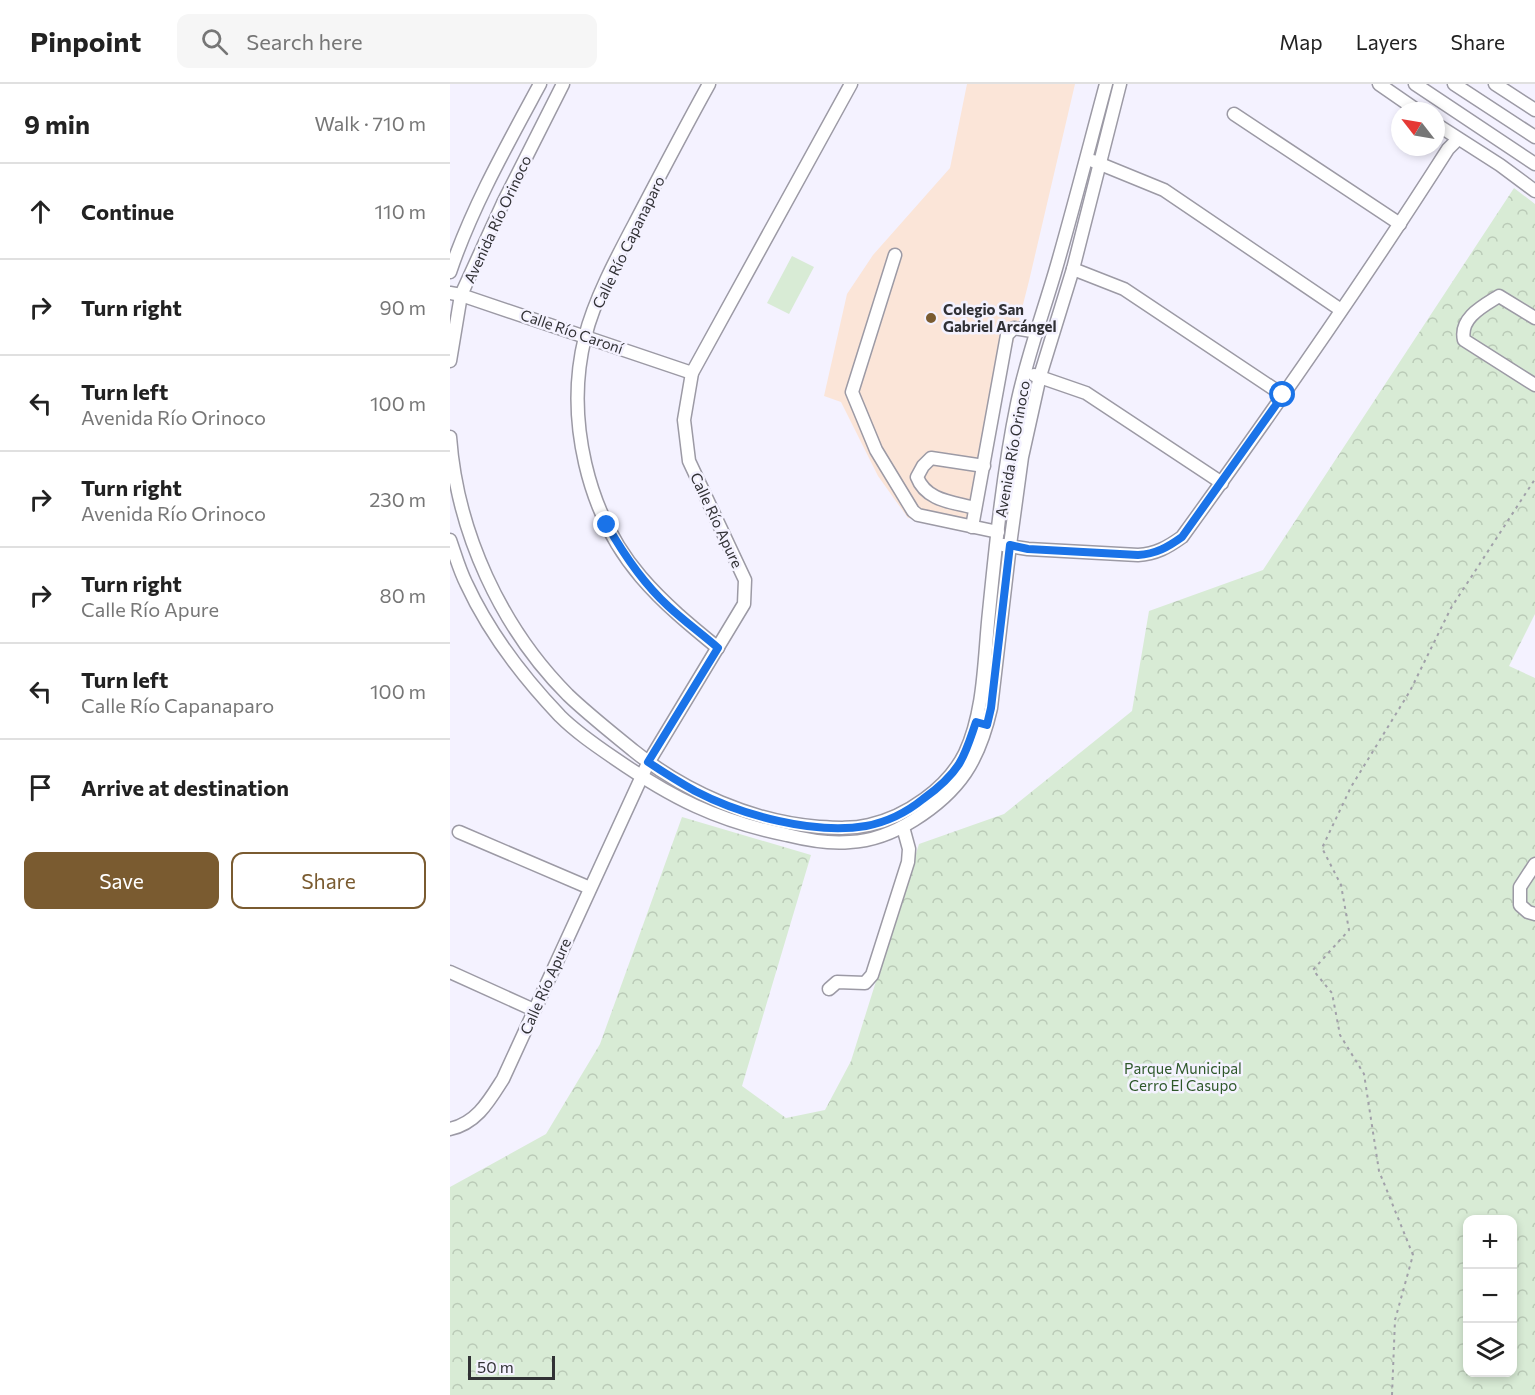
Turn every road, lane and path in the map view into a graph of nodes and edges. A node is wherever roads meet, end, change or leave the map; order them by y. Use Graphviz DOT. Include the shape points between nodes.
graph roads {
  1 [pos="540,84"];
  2 [pos="563,84"];
  3 [pos="709,84"];
  4 [pos="851,84"];
  5 [pos="1106,84"];
  6 [pos="1120,84"];
  7 [pos="1379,84"];
  8 [pos="1415,84"];
  9 [pos="1454,84"];
  10 [pos="1495,84"];
  11 [pos="1405,102"];
  12 [pos="1535,110"];
  13 [pos="1234,114"];
  14 [pos="1445,130"];
  15 [pos="1535,137"];
  16 [pos="1458,139"];
  17 [pos="1087,159"];
  18 [pos="1100,162"];
  19 [pos="1535,164"];
  20 [pos="1535,191"];
  21 [pos="1400,224"];
  22 [pos="895,255"];
  23 [pos="1073,269"];
  24 [pos="450,272"];
  25 [pos="456,294"];
  26 [pos="1341,310"];
  27 [pos="1535,318"];
  28 [pos="1038,332"];
  29 [pos="585,335"];
  30 [pos="450,361"];
  31 [pos="692,373"];
  32 [pos="1025,373"];
  33 [pos="1040,376"];
  34 [pos="1535,385"];
  35 [pos="1283,395"];
  36 [pos="450,437"];
  37 [pos="984,466"];
  38 [pos="1535,479"];
  39 [pos="1222,483"];
  40 [pos="975,508"];
  41 [pos="972,527"];
  42 [pos="997,538"];
  43 [pos="450,540"];
  44 [pos="1010,545"];
  45 [pos="718,648"];
  46 [pos="982,723"];
  47 [pos="648,762"];
  48 [pos="640,777"];
  49 [pos="903,827"];
  50 [pos="832,828"];
  51 [pos="459,832"];
  52 [pos="831,842"];
  53 [pos="1535,864"];
  54 [pos="590,888"];
  55 [pos="1535,914"];
  56 [pos="450,972"];
  57 [pos="829,989"];
  58 [pos="534,1010"];
  59 [pos="450,1129"];
  60 [pos="1392,1395"];
  1 -- 24 [label="street, Avenida Río Orinoco" via="494,172"];
  2 -- 25 [label="street, Avenida Río Orinoco"];
  3 -- 29 [label="street, Calle Río Capanaparo" via="619,255"];
  4 -- 31 [label="street, Calle Río Apure"];
  5 -- 17 [label="street, Avenida Río Orinoco"];
  6 -- 18 [label="street, Avenida Río Orinoco"];
  7 -- 11 [label="street"];
  8 -- 19 [label="street"];
  9 -- 15 [label="street"];
  10 -- 12 [label="street"];
  13 -- 21 [label="street"];
  14 -- 16 [label="street"];
  16 -- 20 [label="street"];
  16 -- 21 [label="street"];
  17 -- 18 [label="street"];
  17 -- 28 [label="street, Avenida Río Orinoco"];
  18 -- 23 [label="street, Avenida Río Orinoco"];
  18 -- 26 [label="street" via="1164,190"];
  21 -- 26 [label="street"];
  22 -- 41 [label="street" via="852,392 876,450 913,511 922,517"];
  23 -- 33 [label="street, Avenida Río Orinoco"];
  23 -- 35 [label="street" via="1124,289"];
  25 -- 29 [label="street, Calle Río Caroní"];
  25 -- 30 [label="street, Avenida Río Orinoco"];
  26 -- 35 [label="street"];
  27 -- 34 [label="street" via="1499,296 1466,321 1462,332 1464,340"];
  28 -- 32 [label="street, Avenida Río Orinoco"];
  28 -- 37 [label="street" via="1014,328 1007,335"];
  29 -- 31 [label="street, Calle Río Caroní"];
  29 -- 45 [label="street, Calle Río Capanaparo" via="580,361 579,426 595,498 623,553 641,577"];
  31 -- 45 [label="street, Calle Río Apure" via="684,420 689,461 745,580 744,604"];
  32 -- 33 [label="street"];
  32 -- 42 [label="street, Avenida Río Orinoco" via="1008,452"];
  33 -- 39 [label="street" via="1086,393"];
  33 -- 44 [label="street, Avenida Río Orinoco" via="1022,457"];
  35 -- 39 [label="street"];
  36 -- 47 [label="street, Avenida Río Orinoco" via="461,506 472,542 504,611 534,656 567,693"];
  37 -- 40 [label="street"];
  37 -- 40 [label="street" via="931,458 917,477 921,488 930,495"];
  38 -- 60 [label="path" via="1451,608 1410,691 1351,787 1322,848 1341,885 1349,930 1313,970 1332,993 1340,1035 1364,1074 1379,1171 1413,1255 1395,1320"];
  39 -- 44 [label="street" via="1182,537 1151,555"];
  40 -- 41 [label="street"];
  41 -- 42 [label="street"];
  42 -- 44 [label="street"];
  42 -- 46 [label="street, Avenida Río Orinoco"];
  43 -- 48 [label="street, Avenida Río Orinoco" via="465,582 508,657 561,717"];
  44 -- 46 [label="street, Avenida Río Orinoco" via="991,708"];
  45 -- 47 [label="street, Calle Río Apure"];
  46 -- 49 [label="street, Avenida Río Orinoco" via="979,749 955,787 939,804"];
  46 -- 50 [label="street, Avenida Río Orinoco" via="959,764 939,787 903,813 867,826"];
  47 -- 48 [label="street, Calle Río Apure"];
  47 -- 50 [label="street, Avenida Río Orinoco" via="695,791 730,805 758,815"];
  48 -- 52 [label="street, Avenida Río Orinoco" via="695,808 722,818 774,833"];
  48 -- 54 [label="street, Calle Río Apure"];
  49 -- 52 [label="street, Avenida Río Orinoco" via="869,839"];
  49 -- 57 [label="street" via="908,862 872,975 865,982 837,982"];
  50 -- 52 [label="street"];
  51 -- 54 [label="street"];
  53 -- 55 [label="street" via="1520,887 1520,905"];
  54 -- 58 [label="street, Calle Río Apure"];
  56 -- 58 [label="street"];
  58 -- 59 [label="street, Calle Río Apure" via="495,1092 468,1124"];
}
